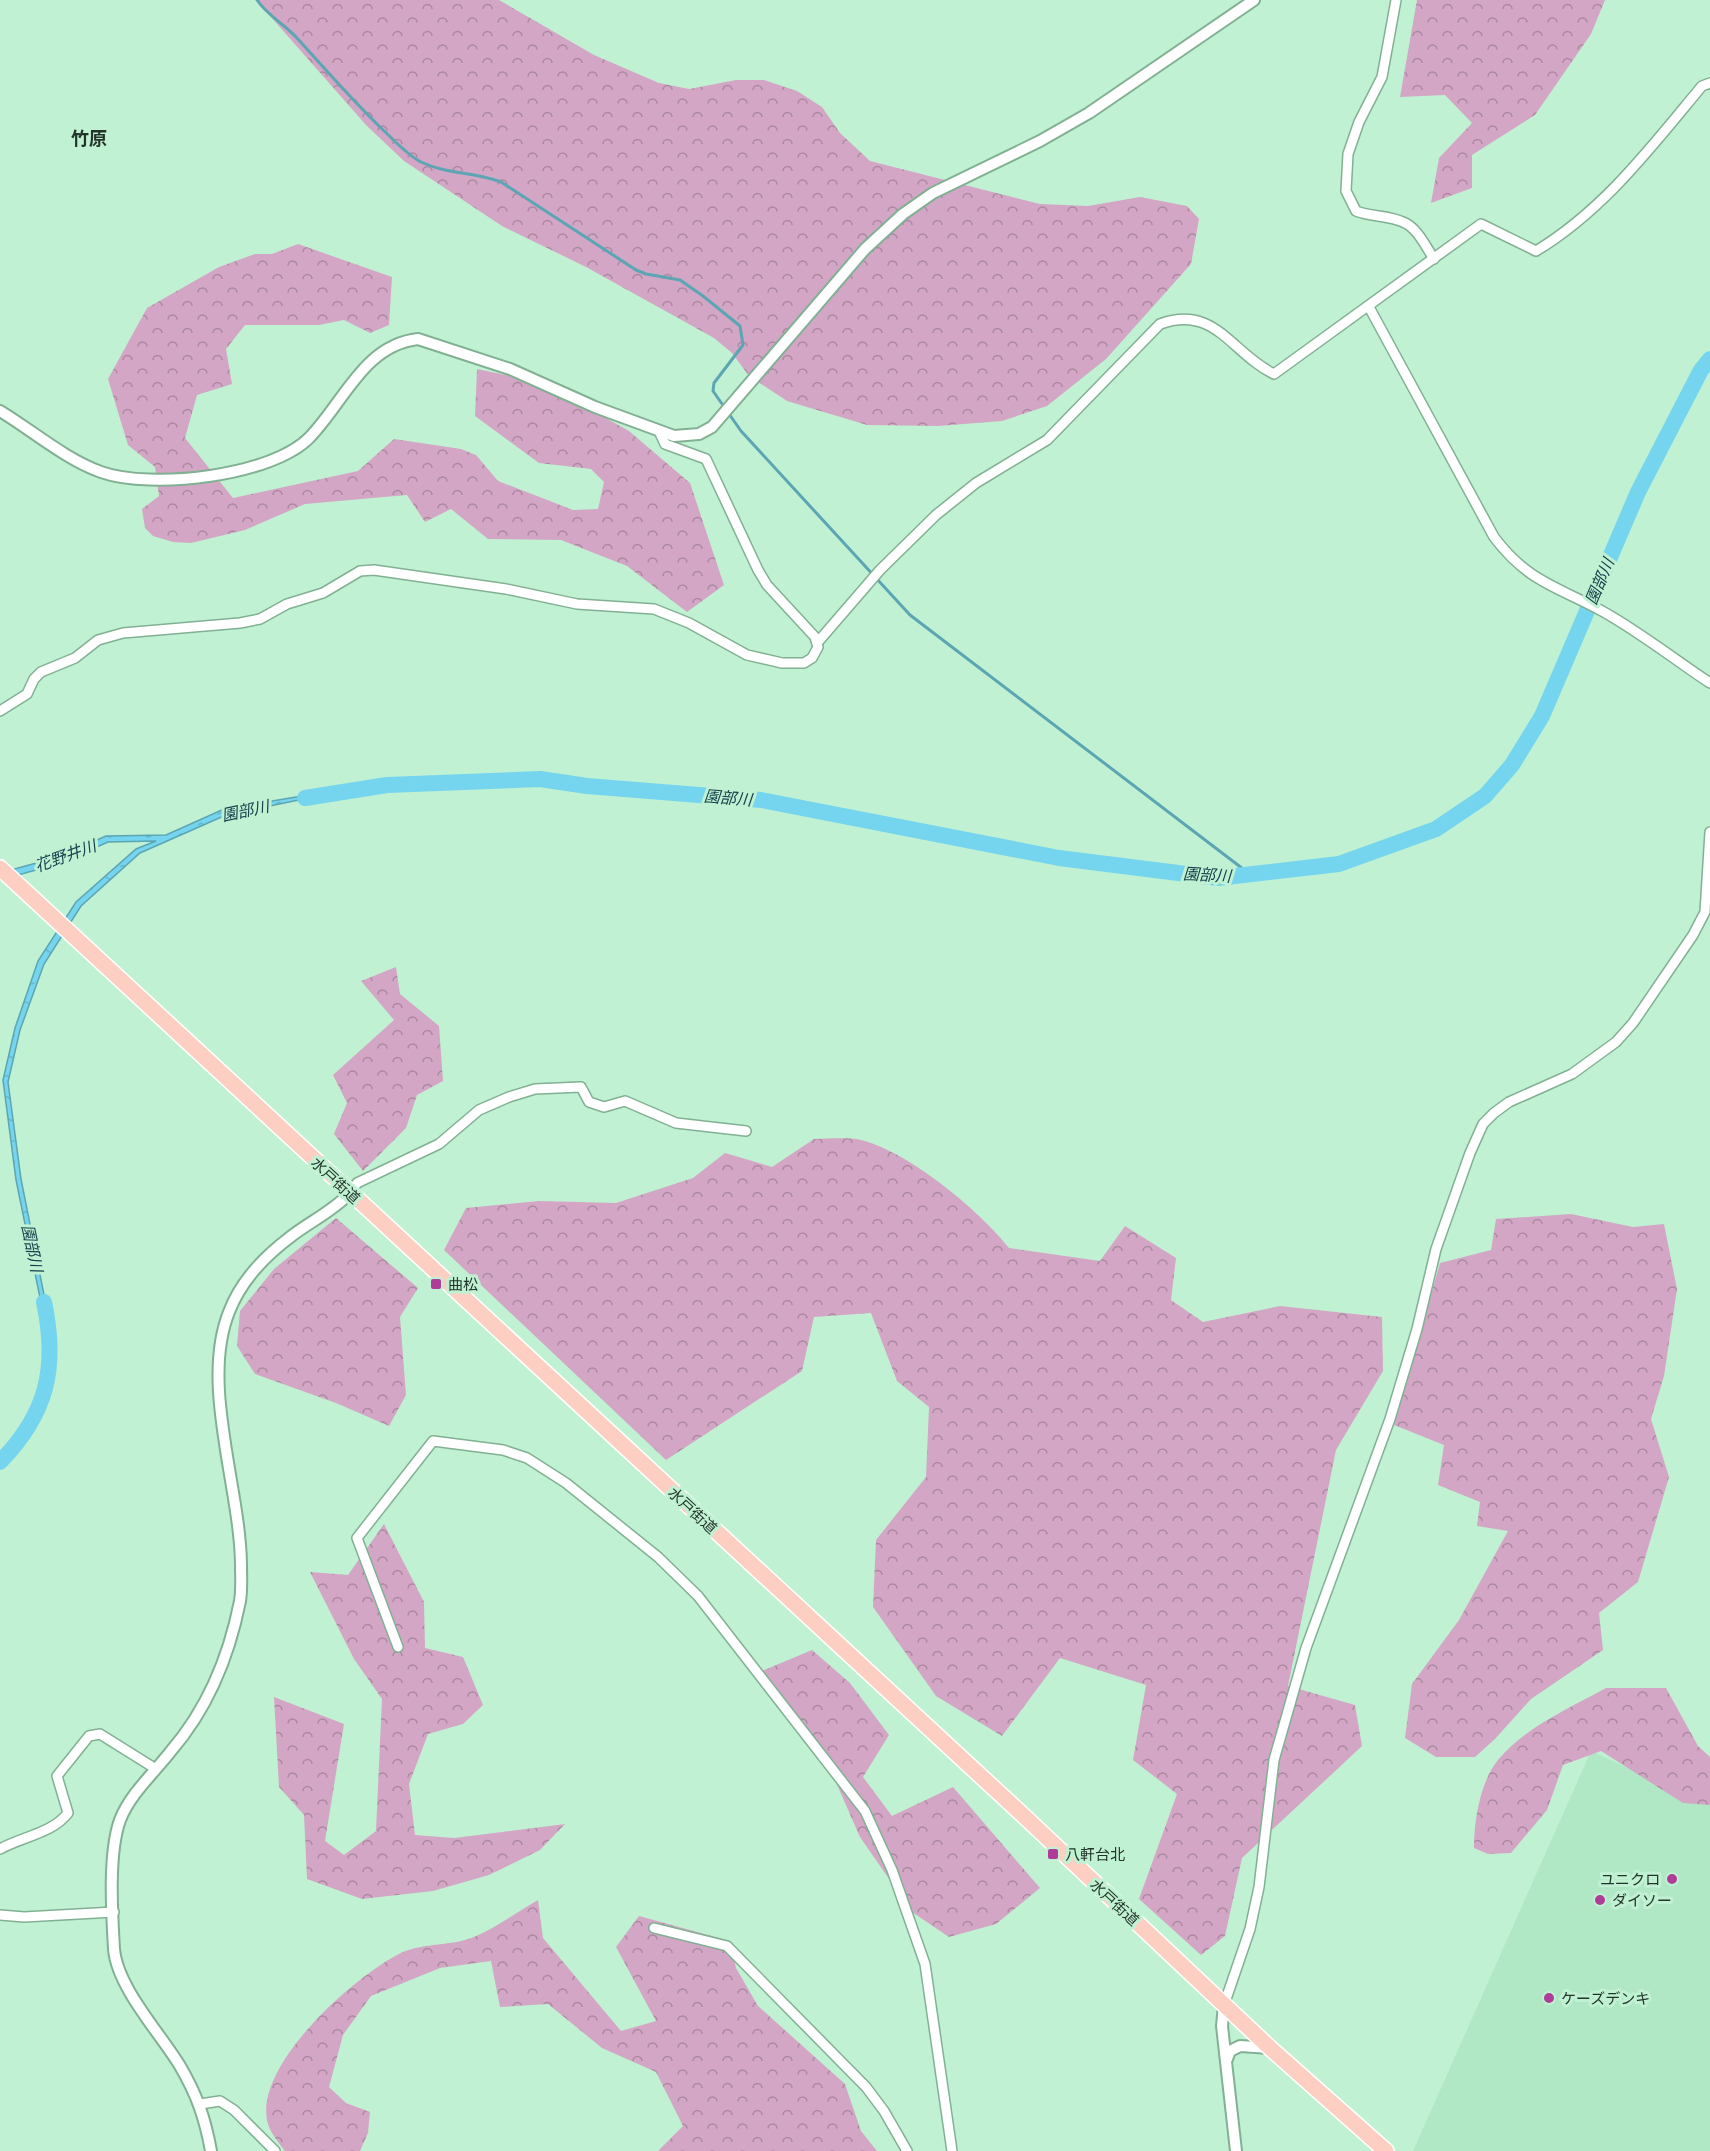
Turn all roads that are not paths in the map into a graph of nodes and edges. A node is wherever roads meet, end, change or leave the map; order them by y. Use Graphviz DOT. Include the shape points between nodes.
graph roads {
  1 [pos="1254,0"];
  2 [pos="1396,0"];
  3 [pos="1710,83"];
  4 [pos="1434,259"];
  5 [pos="1369,307"];
  6 [pos="0,411"];
  7 [pos="659,431"];
  8 [pos="817,643"];
  9 [pos="1710,683"];
  10 [pos="0,711"];
  11 [pos="1710,832"];
  12 [pos="1,868"];
  13 [pos="746,1131"];
  14 [pos="350,1193"];
  15 [pos="398,1647"];
  16 [pos="156,1769"];
  17 [pos="0,1849"];
  18 [pos="114,1911"];
  19 [pos="0,1915"];
  20 [pos="654,1928"];
  21 [pos="1224,2005"];
  22 [pos="1270,2048"];
  23 [pos="1226,2060"];
  24 [pos="200,2104"];
  25 [pos="211,2151"];
  26 [pos="275,2151"];
  27 [pos="907,2151"];
  28 [pos="952,2151"];
  29 [pos="1236,2151"];
  30 [pos="1386,2151"];
  1 -- 7 [label="street" via="1089,113 925,198 865,249 712,427 689,436"];
  2 -- 4 [label="street" via="1382,77 1348,154 1346,191 1356,211 1403,222"];
  3 -- 4 [label="street" via="1702,86 1634,168 1591,212 1548,244 1536,251 1481,224"];
  4 -- 5 [label="street"];
  5 -- 8 [label="street" via="1274,374 1198,320 1185,318 1160,324 1047,440 976,483 936,515 880,570"];
  5 -- 9 [label="street" via="1494,537 1509,557 1527,573 1602,612"];
  6 -- 7 [label="street" via="100,472 142,478 202,477 254,467 292,451 310,437 370,362 403,340 418,339 510,369"];
  7 -- 8 [label="street" via="665,444 706,459 767,585"];
  8 -- 10 [label="street" via="812,658 804,663 782,663 747,654 654,609 577,604 506,589 360,571 323,593 287,604 260,619 123,633 98,640 75,658 41,672 27,694"];
  11 -- 21 [label="street" via="1705,912 1694,935 1633,1023 1616,1042 1572,1074 1509,1102 1484,1124 1470,1153 1436,1249 1390,1419 1306,1648 1274,1760 1259,1887 1250,1929"];
  12 -- 14 [label="highway, 水戸街道"];
  13 -- 14 [label="street" via="676,1123 625,1101 604,1107 589,1102 581,1087 535,1089 479,1110 439,1144 357,1183"];
  14 -- 16 [label="street" via="288,1238 245,1281 228,1315 219,1353 221,1404 241,1546 241,1598 230,1646 206,1705"];
  14 -- 21 [label="highway, 水戸街道"];
  15 -- 28 [label="street" via="357,1538 433,1441 504,1450 527,1458 658,1557 698,1596 864,1810 892,1870 925,1964"];
  16 -- 17 [label="street" via="100,1734 89,1736 57,1776 68,1813 54,1826"];
  16 -- 18 [label="street" via="120,1819 113,1848"];
  18 -- 19 [label="street"];
  18 -- 24 [label="street" via="114,1952 126,1984"];
  20 -- 27 [label="street" via="727,1946 866,2087"];
  21 -- 22 [label="highway, 水戸街道"];
  21 -- 23 [label="street"];
  22 -- 23 [label="street" via="1240,2046 1230,2051"];
  22 -- 30 [label="highway, 水戸街道"];
  23 -- 29 [label="street"];
  24 -- 25 [label="street"];
  24 -- 26 [label="street" via="220,2101"];
}
